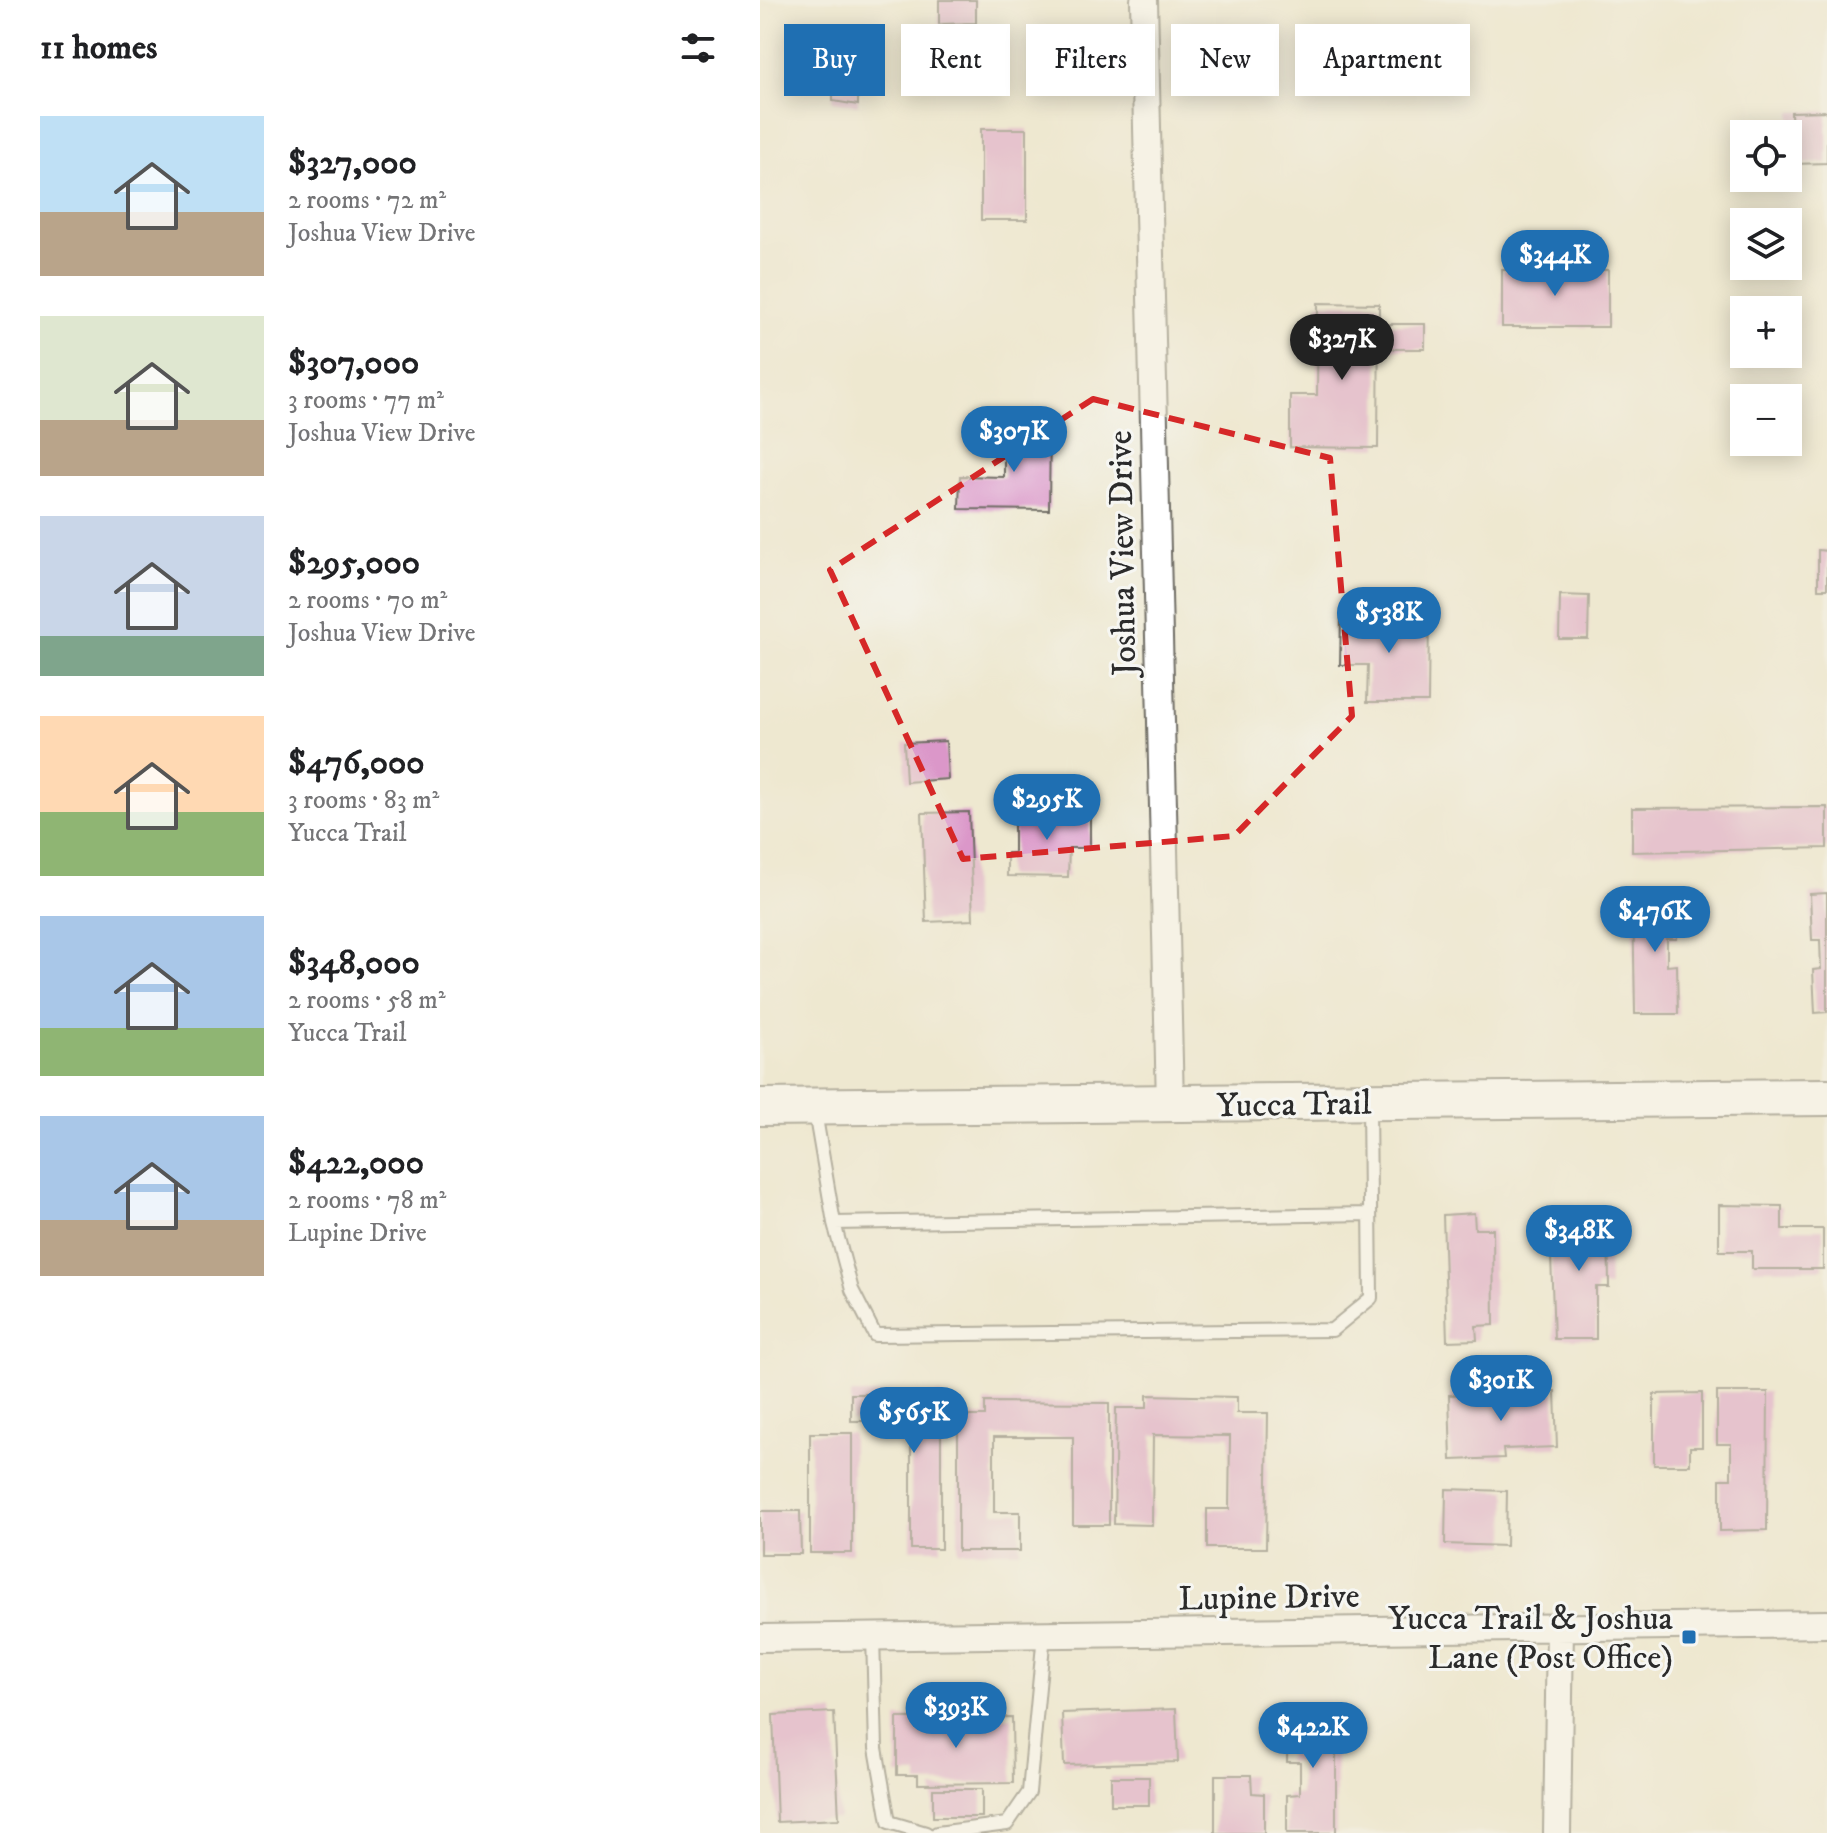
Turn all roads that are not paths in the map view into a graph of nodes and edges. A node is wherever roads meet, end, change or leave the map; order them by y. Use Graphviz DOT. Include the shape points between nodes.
graph roads {
  1 [pos="1144,0"];
  2 [pos="1827,1097"];
  3 [pos="1369,1102"];
  4 [pos="1170,1104"];
  5 [pos="760,1107"];
  6 [pos="814,1107"];
  7 [pos="1369,1214"];
  8 [pos="834,1223"];
  9 [pos="1827,1624"];
  10 [pos="1560,1628"];
  11 [pos="1044,1634"];
  12 [pos="873,1636"];
  13 [pos="760,1638"];
  14 [pos="926,1833"];
  15 [pos="937,1833"];
  16 [pos="1557,1833"];
  1 -- 4 [label="street, Joshua View Drive"];
  2 -- 3 [label="main road, Yucca Trail"];
  3 -- 4 [label="main road, Yucca Trail"];
  3 -- 7 [label="lane"];
  4 -- 6 [label="main road, Yucca Trail"];
  5 -- 6 [label="main road, Yucca Trail"];
  6 -- 8 [label="lane"];
  7 -- 8 [label="lane"];
  7 -- 8 [label="lane" via="1371,1298 1332,1330 875,1335 852,1290"];
  9 -- 10 [label="street, Lupine Drive"];
  10 -- 11 [label="street, Lupine Drive"];
  10 -- 16 [label="street"];
  11 -- 12 [label="street, Lupine Drive"];
  11 -- 15 [label="lane" via="1029,1792 1007,1824"];
  12 -- 13 [label="street, Lupine Drive"];
  12 -- 14 [label="lane" via="876,1748 889,1822"];
}
